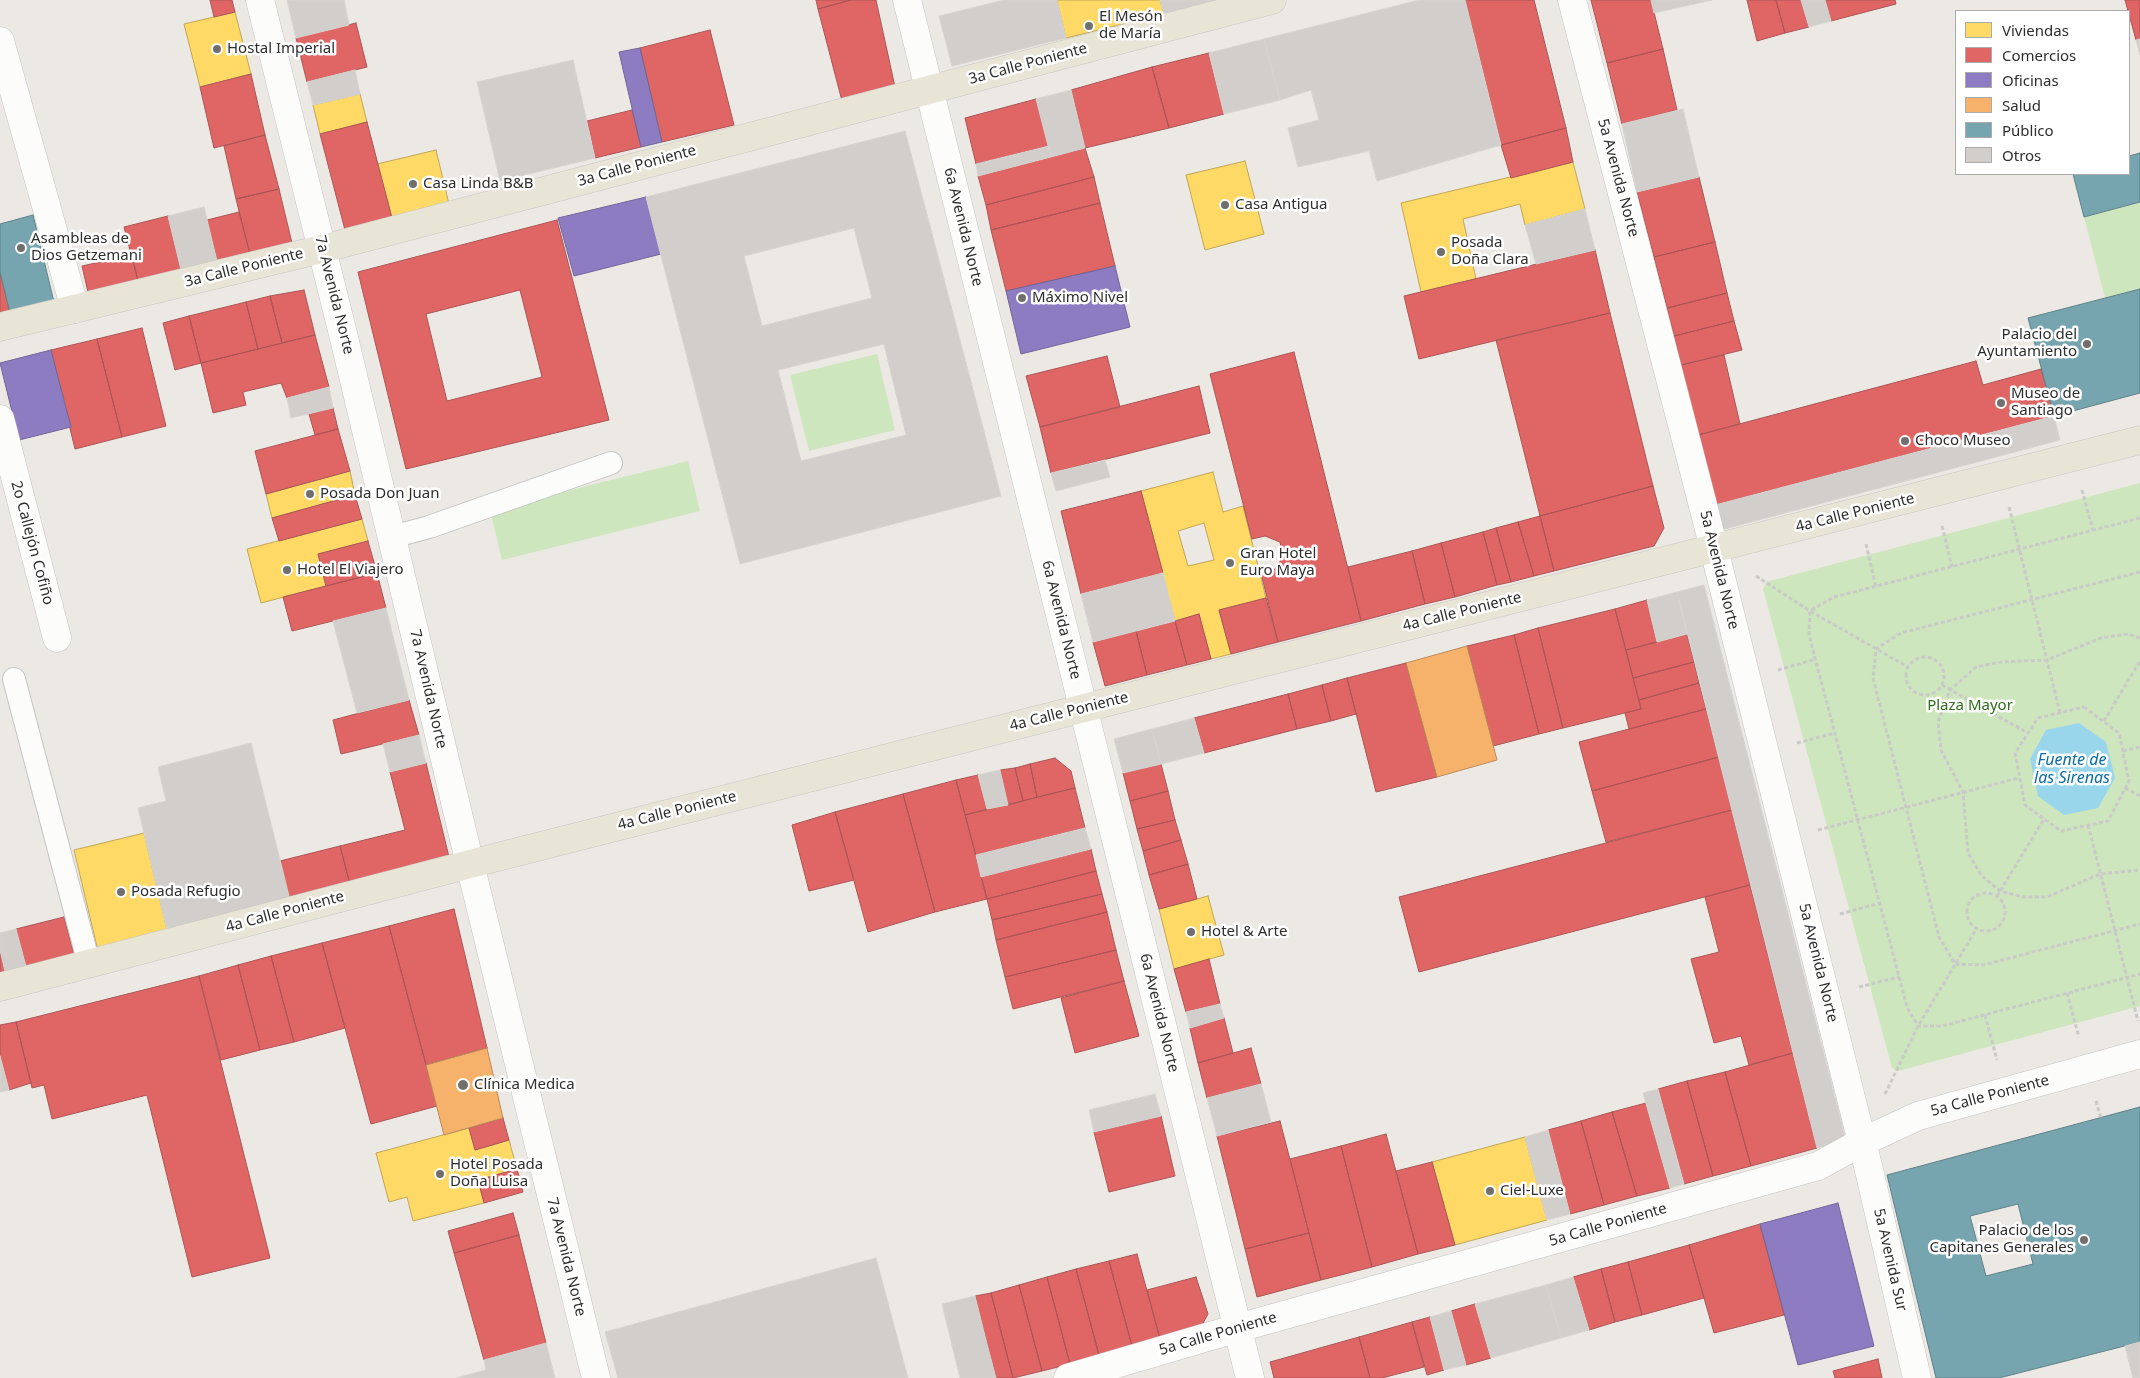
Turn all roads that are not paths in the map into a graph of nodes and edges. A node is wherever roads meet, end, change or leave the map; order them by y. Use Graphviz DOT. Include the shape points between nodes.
graph roads {
  1 [pos="260,0"];
  2 [pos="907,0"];
  3 [pos="1272,0"];
  4 [pos="1572,0"];
  5 [pos="0,41"];
  6 [pos="929,90"];
  7 [pos="322,249"];
  8 [pos="75,309"];
  9 [pos="0,327"];
  10 [pos="0,419"];
  11 [pos="2140,440"];
  12 [pos="611,463"];
  13 [pos="392,537"];
  14 [pos="1714,548"];
  15 [pos="57,638"];
  16 [pos="14,679"];
  17 [pos="1083,708"];
  18 [pos="470,864"];
  19 [pos="89,964"];
  20 [pos="0,987"];
  21 [pos="2140,1054"];
  22 [pos="1862,1142"];
  23 [pos="1238,1328"];
  24 [pos="596,1378"];
  25 [pos="1068,1378"];
  26 [pos="1250,1378"];
  27 [pos="1918,1378"];
  1 -- 7 [label="street, 7a Avenida Norte"];
  2 -- 6 [label="street, 6a Avenida Norte"];
  3 -- 6 [label="main road, 3a Calle Poniente"];
  4 -- 14 [label="street, 5a Avenida Norte"];
  5 -- 8 [label="street"];
  6 -- 7 [label="main road, 3a Calle Poniente"];
  6 -- 17 [label="street, 6a Avenida Norte"];
  7 -- 8 [label="main road, 3a Calle Poniente"];
  7 -- 13 [label="street, 7a Avenida Norte"];
  8 -- 9 [label="main road, 3a Calle Poniente"];
  10 -- 15 [label="street, 2o Callejón Cofiño"];
  11 -- 14 [label="main road, 4a Calle Poniente"];
  12 -- 13 [label="lane" via="429,528"];
  13 -- 18 [label="street, 7a Avenida Norte"];
  14 -- 17 [label="main road, 4a Calle Poniente"];
  14 -- 22 [label="street, 5a Avenida Norte"];
  16 -- 19 [label="lane"];
  17 -- 18 [label="main road, 4a Calle Poniente"];
  17 -- 23 [label="street, 6a Avenida Norte"];
  18 -- 19 [label="main road, 4a Calle Poniente"];
  18 -- 24 [label="street, 7a Avenida Norte"];
  19 -- 20 [label="main road, 4a Calle Poniente"];
  21 -- 22 [label="street, 5a Calle Poniente" via="1918,1116"];
  22 -- 23 [label="street, 5a Calle Poniente" via="1818,1166"];
  22 -- 27 [label="street, 5a Avenida Sur"];
  23 -- 25 [label="street, 5a Calle Poniente"];
  23 -- 26 [label="street, 6a Avenida Norte"];
}
